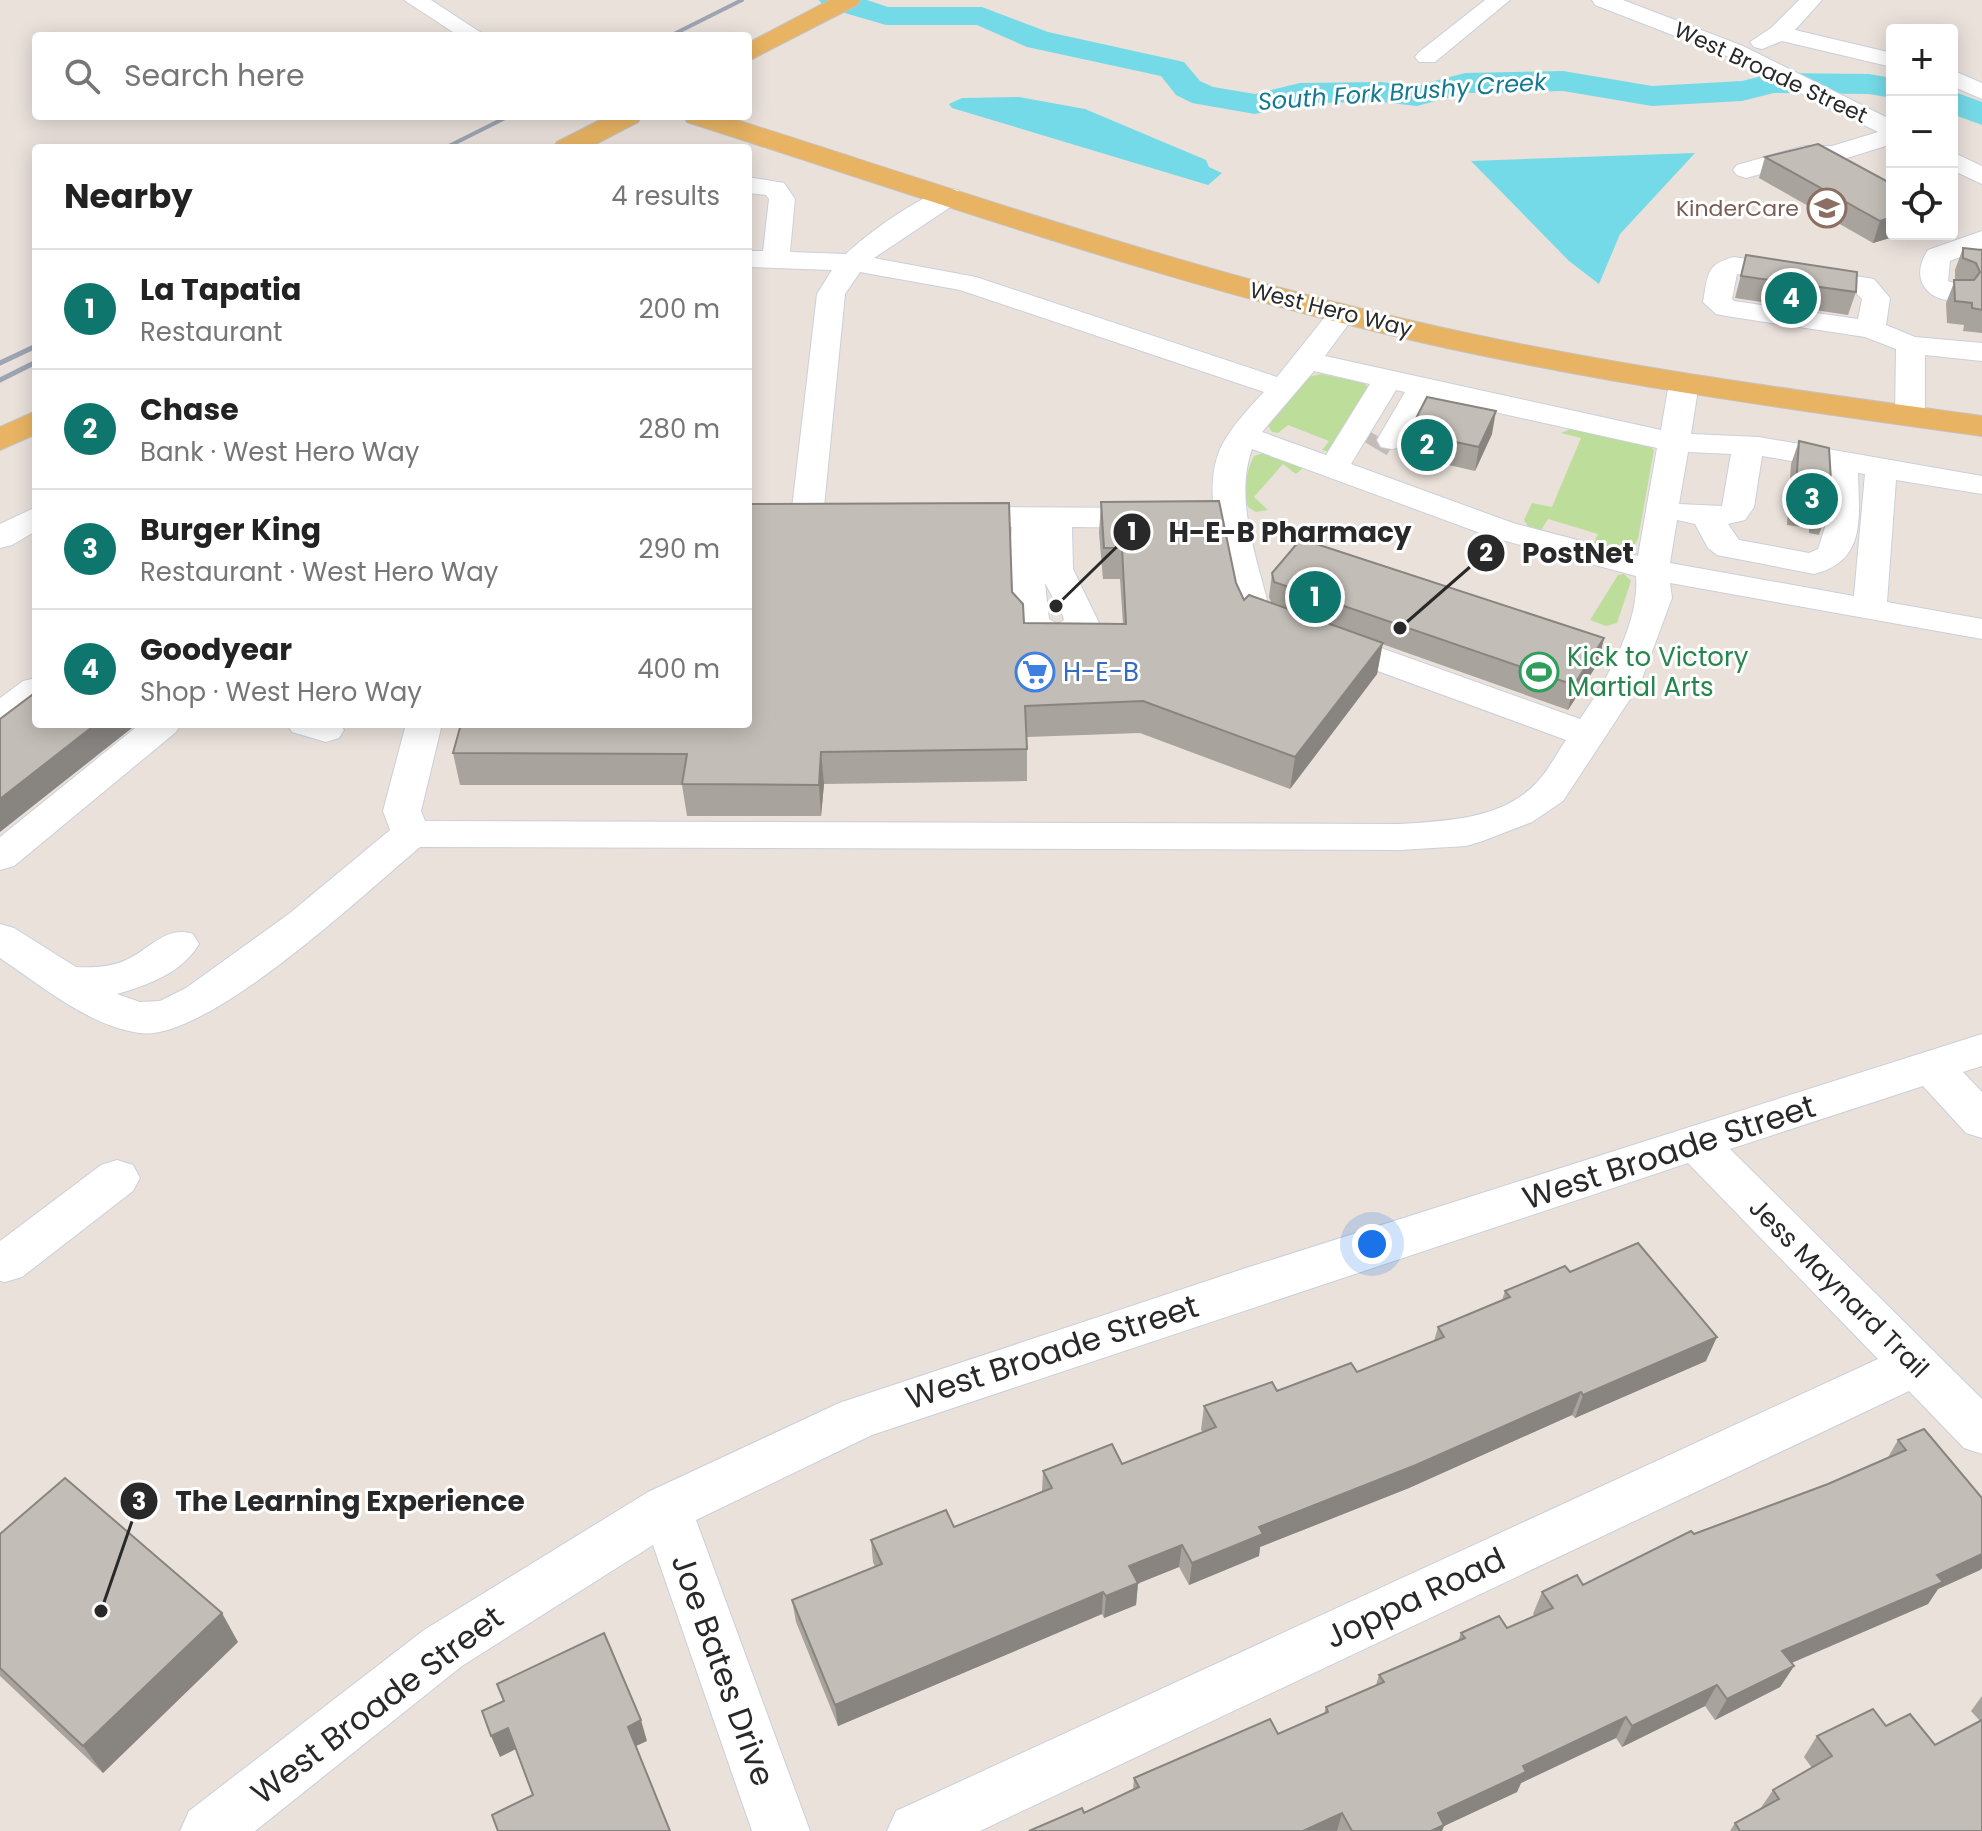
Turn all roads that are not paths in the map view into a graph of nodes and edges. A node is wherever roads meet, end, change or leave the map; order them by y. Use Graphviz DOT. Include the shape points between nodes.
graph roads {
  1 [pos="415,0"];
  2 [pos="848,0"];
  3 [pos="1499,0"];
  4 [pos="1603,0"];
  5 [pos="1811,0"];
  6 [pos="468,32"];
  7 [pos="1779,33"];
  8 [pos="752,51"];
  9 [pos="1735,51"];
  10 [pos="1427,57"];
  11 [pos="1886,59"];
  12 [pos="1958,80"];
  13 [pos="1982,92"];
  14 [pos="620,120"];
  15 [pos="710,120"];
  16 [pos="1886,127"];
  17 [pos="1886,138"];
  18 [pos="575,144"];
  19 [pos="1834,154"];
  20 [pos="1958,163"];
  21 [pos="1746,170"];
  22 [pos="1869,173"];
  23 [pos="1982,176"];
  24 [pos="752,185"];
  25 [pos="949,196"];
  26 [pos="752,226"];
  27 [pos="1975,231"];
  28 [pos="752,235"];
  29 [pos="771,243"];
  30 [pos="852,262"];
  31 [pos="1946,280"];
  32 [pos="1342,314"];
  33 [pos="1871,329"];
  34 [pos="1910,345"];
  35 [pos="1982,352"];
  36 [pos="1307,361"];
  37 [pos="1684,383"];
  38 [pos="1410,385"];
  39 [pos="1282,388"];
  40 [pos="1910,416"];
  41 [pos="1982,426"];
  42 [pos="1244,436"];
  43 [pos="1675,442"];
  44 [pos="1748,446"];
  45 [pos="1842,461"];
  46 [pos="1881,468"];
  47 [pos="1355,477"];
  48 [pos="1982,485"];
  49 [pos="1664,509"];
  50 [pos="771,514"];
  51 [pos="920,517"];
  52 [pos="1208,518"];
  53 [pos="32,519"];
  54 [pos="1712,526"];
  55 [pos="0,538"];
  56 [pos="1652,570"];
  57 [pos="1870,608"];
  58 [pos="1982,629"];
  59 [pos="32,692"];
  60 [pos="0,716"];
  61 [pos="158,728"];
  62 [pos="423,728"];
  63 [pos="1588,735"];
  64 [pos="411,834"];
  65 [pos="0,857"];
  66 [pos="0,938"];
  67 [pos="179,944"];
  68 [pos="68,982"];
  69 [pos="1982,1050"];
  70 [pos="1931,1066"];
  71 [pos="1982,1121"];
  72 [pos="1697,1144"];
  73 [pos="117,1178"];
  74 [pos="2,1263"];
  75 [pos="1915,1365"];
  76 [pos="1982,1432"];
  77 [pos="666,1509"];
  78 [pos="209,1831"];
  79 [pos="781,1831"];
  80 [pos="916,1831"];
  1 -- 6 [label="street"];
  2 -- 8 [label="main road"];
  3 -- 10 [label="street"];
  4 -- 9 [label="street, West Broade Street"];
  5 -- 7 [label="street"];
  7 -- 9 [label="street"];
  7 -- 11 [label="street"];
  9 -- 16 [label="street, West Broade Street"];
  12 -- 13 [label="street"];
  14 -- 18 [label="main road"];
  15 -- 25 [label="main road, West Hero Way"];
  17 -- 19 [label="street"];
  19 -- 21 [label="street" via="1804,154"];
  19 -- 22 [label="street"];
  20 -- 23 [label="street"];
  24 -- 29 [label="street" via="775,188 782,199"];
  25 -- 30 [label="street"];
  25 -- 32 [label="main road, West Hero Way"];
  26 -- 29 [label="street"];
  27 -- 31 [label="street" via="1938,256"];
  28 -- 29 [label="street"];
  29 -- 30 [label="street"];
  30 -- 39 [label="street" via="966,283"];
  30 -- 50 [label="street" via="831,294 821,517"];
  32 -- 36 [label="street"];
  32 -- 37 [label="main road, West Hero Way"];
  33 -- 33 [label="street" via="1726,308 1717,302 1723,270 1734,265 1864,285 1876,298"];
  33 -- 34 [label="street"];
  34 -- 35 [label="street"];
  34 -- 40 [label="street"];
  36 -- 38 [label="street"];
  36 -- 39 [label="street"];
  37 -- 40 [label="main road, West Hero Way"];
  37 -- 43 [label="street"];
  38 -- 43 [label="street"];
  38 -- 47 [label="street"];
  38 -- 47 [label="street" via="1382,443"];
  39 -- 42 [label="street"];
  40 -- 41 [label="main road, West Hero Way"];
  42 -- 47 [label="street"];
  42 -- 52 [label="street" via="1230,467 1227,494"];
  43 -- 44 [label="street"];
  43 -- 49 [label="street"];
  44 -- 45 [label="street"];
  44 -- 54 [label="street" via="1738,507"];
  45 -- 46 [label="street"];
  45 -- 54 [label="street" via="1843,521 1833,554 1814,564 1729,548"];
  46 -- 48 [label="street"];
  46 -- 57 [label="street"];
  47 -- 56 [label="street" via="1502,530"];
  49 -- 54 [label="street"];
  49 -- 56 [label="street"];
  51 -- 52 [label="street"];
  52 -- 63 [label="street" via="1253,614"];
  53 -- 55 [label="street"];
  56 -- 57 [label="street"];
  56 -- 63 [label="street" via="1655,598 1638,648 1622,684"];
  57 -- 58 [label="street"];
  59 -- 60 [label="street"];
  61 -- 65 [label="street"];
  62 -- 64 [label="street" via="402,811"];
  63 -- 64 [label="street" via="1550,792 1519,813 1466,833"];
  64 -- 68 [label="street" via="304,923 201,999 167,1016 140,1018 106,1007"];
  66 -- 68 [label="street"];
  67 -- 68 [label="street" via="137,974 117,981"];
  69 -- 70 [label="street, West Broade Street"];
  70 -- 71 [label="street"];
  70 -- 72 [label="street, West Broade Street"];
  72 -- 75 [label="street, Jess Maynard Trail"];
  72 -- 77 [label="street, West Broade Street" via="857,1418"];
  73 -- 74 [label="street"];
  75 -- 76 [label="street, Jess Maynard Trail"];
  75 -- 80 [label="street, Joppa Road"];
  77 -- 78 [label="street, West Broade Street" via="443,1648"];
  77 -- 79 [label="street, Joe Bates Drive"];
}
